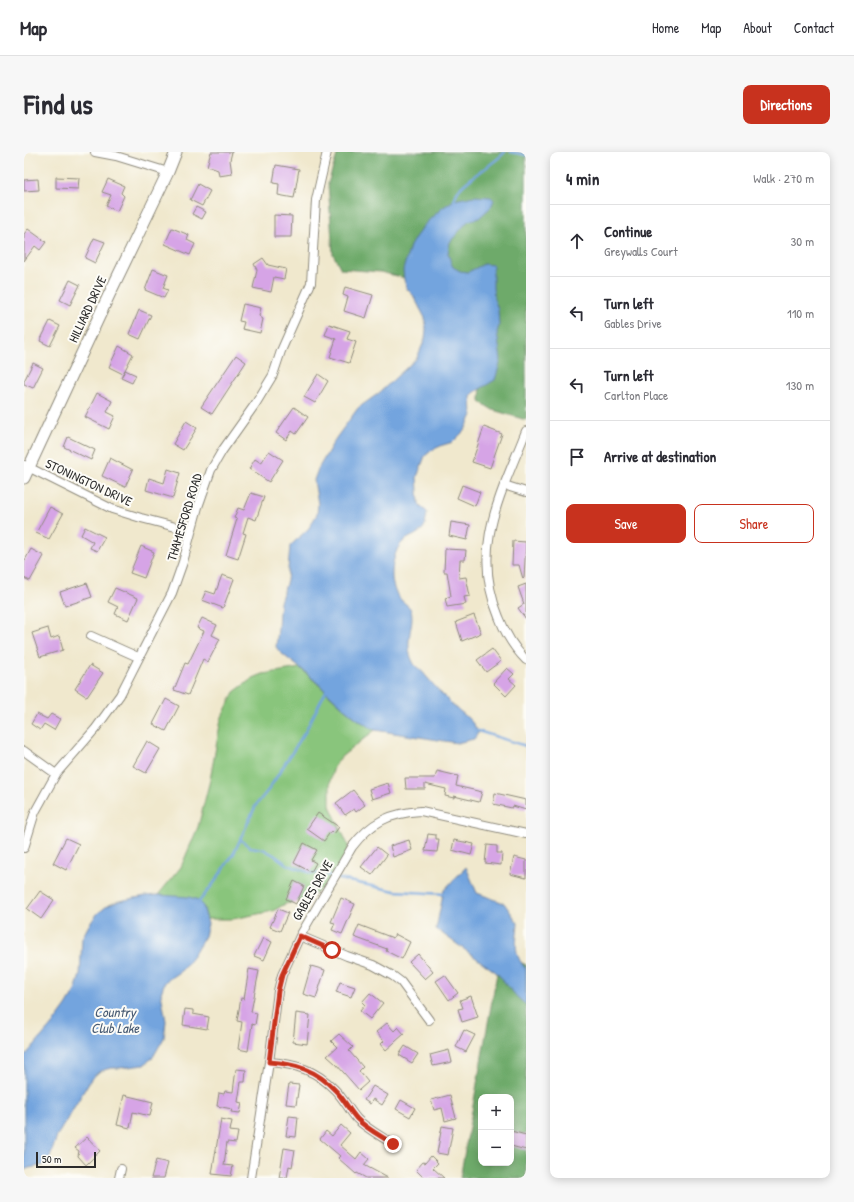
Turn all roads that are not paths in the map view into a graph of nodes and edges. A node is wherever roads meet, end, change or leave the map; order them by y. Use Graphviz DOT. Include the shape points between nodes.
graph roads {
  1 [pos="95,152"];
  2 [pos="176,152"];
  3 [pos="327,152"];
  4 [pos="168,172"];
  5 [pos="526,431"];
  6 [pos="26,466"];
  7 [pos="24,478"];
  8 [pos="504,485"];
  9 [pos="526,492"];
  10 [pos="190,531"];
  11 [pos="91,636"];
  12 [pos="138,657"];
  13 [pos="526,660"];
  14 [pos="24,751"];
  15 [pos="56,774"];
  16 [pos="526,834"];
  17 [pos="24,848"];
  18 [pos="300,936"];
  19 [pos="429,1020"];
  20 [pos="269,1062"];
  21 [pos="393,1144"];
  22 [pos="121,1169"];
  23 [pos="119,1178"];
  24 [pos="251,1178"];
  1 -- 4 [label="street"];
  2 -- 4 [label="street, HILLIARD DRIVE"];
  3 -- 10 [label="street, THAMESFORD ROAD" via="316,200 311,284 273,374 211,470"];
  4 -- 6 [label="street, HILLIARD DRIVE"];
  5 -- 8 [label="street"];
  6 -- 7 [label="street, HILLIARD DRIVE"];
  6 -- 10 [label="street, STONINGTON DRIVE" via="112,509"];
  8 -- 9 [label="street"];
  8 -- 13 [label="street" via="488,540 488,579 493,604 503,629"];
  10 -- 12 [label="street, THAMESFORD ROAD" via="172,593"];
  11 -- 12 [label="street"];
  12 -- 15 [label="street, THAMESFORD ROAD" via="120,695"];
  14 -- 15 [label="street"];
  15 -- 17 [label="street, THAMESFORD ROAD" via="35,812"];
  16 -- 18 [label="street, GABLES DRIVE" via="421,811 405,812 384,819 365,831 352,847"];
  18 -- 19 [label="street" via="374,965 393,976 401,982"];
  18 -- 20 [label="street, GABLES DRIVE" via="288,960 280,986"];
  20 -- 21 [label="street" via="293,1064 314,1073 335,1090 359,1121"];
  20 -- 24 [label="street, GABLES DRIVE"];
  22 -- 23 [label="street"];
}
